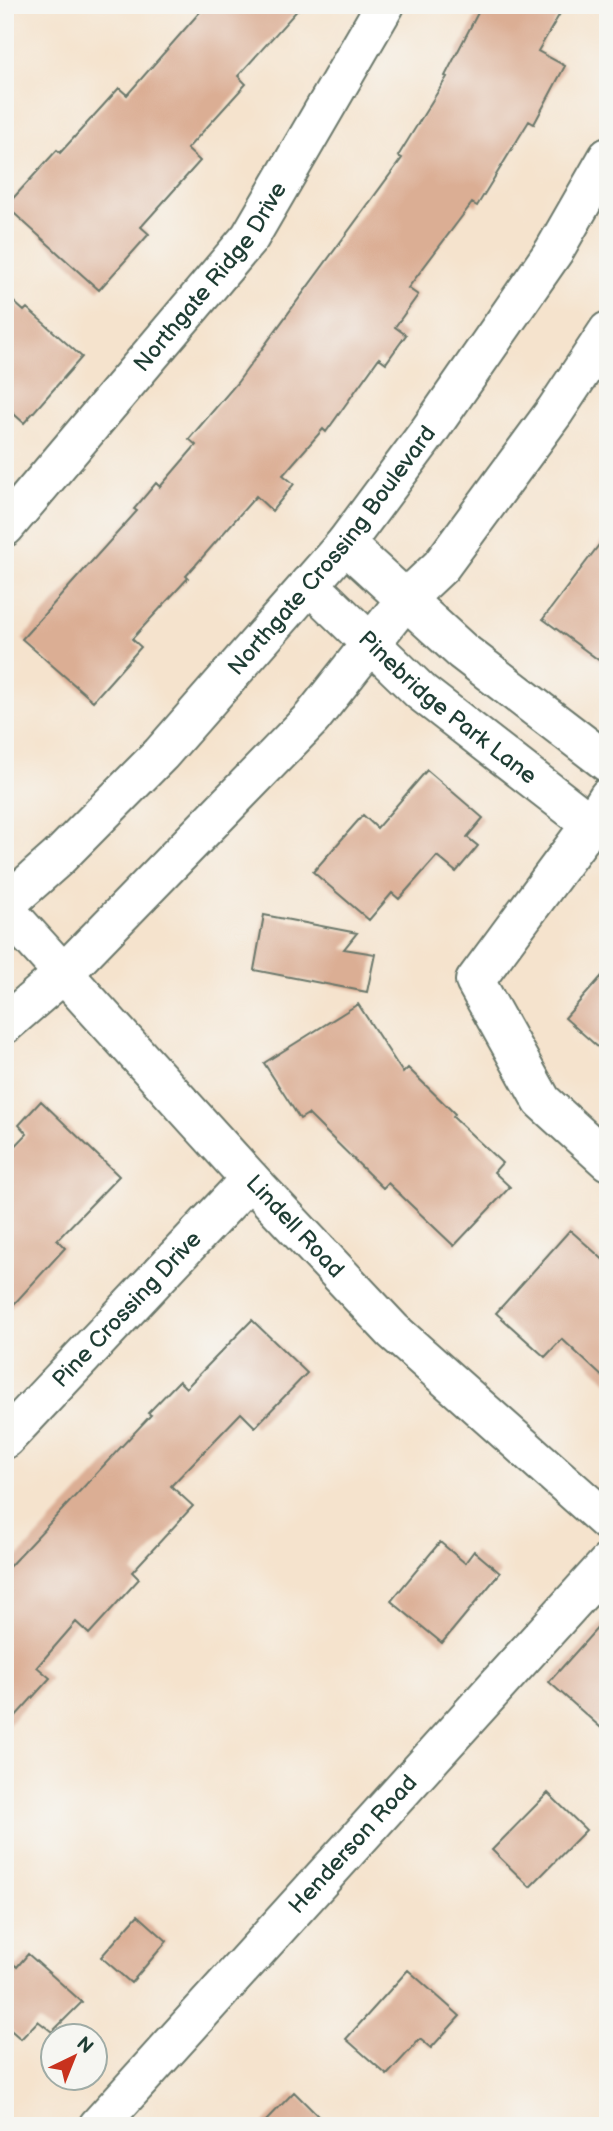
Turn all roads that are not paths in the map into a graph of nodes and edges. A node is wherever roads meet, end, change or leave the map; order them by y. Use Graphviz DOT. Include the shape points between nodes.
graph roads {
  1 [pos="385,5"];
  2 [pos="608,158"];
  3 [pos="608,331"];
  4 [pos="11,508"];
  5 [pos="345,544"];
  6 [pos="309,584"];
  7 [pos="405,600"];
  8 [pos="371,643"];
  9 [pos="608,763"];
  10 [pos="599,811"];
  11 [pos="5,907"];
  12 [pos="62,975"];
  13 [pos="5,1024"];
  14 [pos="608,1161"];
  15 [pos="250,1179"];
  16 [pos="5,1439"];
  17 [pos="608,1522"];
  18 [pos="608,1563"];
  19 [pos="98,2126"];
  1 -- 4 [label="street, Northgate Ridge Drive" via="250,237"];
  2 -- 5 [label="street, Northgate Crossing Boulevard" via="554,251"];
  3 -- 7 [label="street" via="441,566"];
  5 -- 6 [label="street, Northgate Crossing Boulevard"];
  5 -- 7 [label="street"];
  6 -- 8 [label="street, Pinebridge Park Lane"];
  6 -- 11 [label="street, Northgate Crossing Boulevard" via="161,754"];
  7 -- 8 [label="street"];
  7 -- 9 [label="street"];
  8 -- 10 [label="street, Pinebridge Park Lane" via="421,692"];
  8 -- 12 [label="street" via="312,718"];
  10 -- 14 [label="street" via="475,982 542,1101"];
  11 -- 12 [label="street, Lindell Road"];
  12 -- 13 [label="street"];
  12 -- 15 [label="street, Lindell Road"];
  15 -- 16 [label="street, Pine Crossing Drive"];
  15 -- 17 [label="street, Lindell Road" via="393,1331"];
  18 -- 19 [label="street, Henderson Road"];
}
